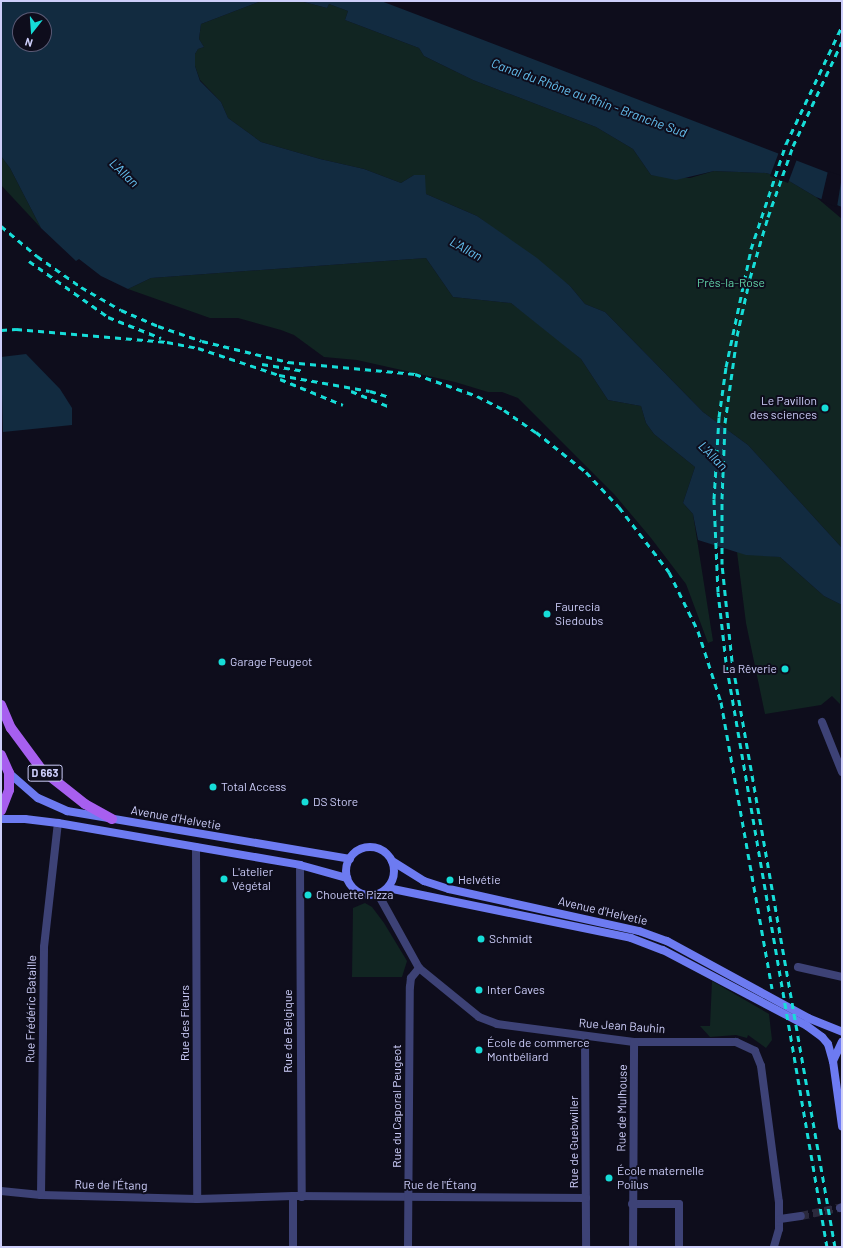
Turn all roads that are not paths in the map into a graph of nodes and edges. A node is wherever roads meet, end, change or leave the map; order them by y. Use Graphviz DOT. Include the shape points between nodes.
graph roads {
  1 [pos="1,705"];
  2 [pos="822,722"];
  3 [pos="1,756"];
  4 [pos="842,772"];
  5 [pos="9,773"];
  6 [pos="1,811"];
  7 [pos="1,819"];
  8 [pos="112,819"];
  9 [pos="58,823"];
  10 [pos="196,847"];
  11 [pos="350,859"];
  12 [pos="392,861"];
  13 [pos="300,865"];
  14 [pos="347,878"];
  15 [pos="388,888"];
  16 [pos="378,894"];
  17 [pos="798,967"];
  18 [pos="419,968"];
  19 [pos="842,977"];
  20 [pos="842,1032"];
  21 [pos="585,1036"];
  22 [pos="634,1042"];
  23 [pos="842,1042"];
  24 [pos="833,1061"];
  25 [pos="842,1126"];
  26 [pos="1,1191"];
  27 [pos="41,1195"];
  28 [pos="297,1197"];
  29 [pos="408,1197"];
  30 [pos="586,1198"];
  31 [pos="197,1199"];
  32 [pos="632,1204"];
  33 [pos="801,1216"];
  34 [pos="780,1219"];
  35 [pos="293,1247"];
  36 [pos="408,1247"];
  37 [pos="586,1247"];
  38 [pos="633,1247"];
  39 [pos="679,1247"];
  40 [pos="774,1247"];
  1 -- 8 [label="main road, D 663" via="11,728 42,770 85,804"];
  2 -- 4 [label="street"];
  3 -- 5 [label="main road"];
  5 -- 6 [label="main road" via="10,790"];
  5 -- 8 [label="main road, Avenue d'Helvetie / D 663" via="23,787 50,804 67,811"];
  7 -- 9 [label="main road, Avenue d'Helvetie" via="25,818"];
  8 -- 11 [label="main road, Avenue d'Helvetie / D 663"];
  9 -- 10 [label="main road, Avenue d'Helvetie"];
  9 -- 27 [label="street, Rue Frédéric Bataille" via="44,947"];
  10 -- 13 [label="main road, Avenue d'Helvetie"];
  10 -- 31 [label="street, Rue des Fleurs"];
  11 -- 12 [label="main road" via="359,850 372,847 384,851"];
  11 -- 14 [label="main road"];
  12 -- 15 [label="main road" via="394,875"];
  12 -- 20 [label="main road, Avenue d'Helvetie" via="424,881 449,889 639,930 667,941 808,1018"];
  13 -- 14 [label="main road, Avenue d'Helvetie"];
  13 -- 28 [label="street, Rue de Belgique"];
  14 -- 16 [label="main road" via="356,890 363,894"];
  15 -- 16 [label="main road"];
  15 -- 24 [label="main road, Avenue d'Helvetie" via="631,938 663,950 807,1026 828,1044"];
  16 -- 18 [label="street, Rue Jean Bauhin"];
  17 -- 19 [label="street"];
  18 -- 21 [label="street, Rue Jean Bauhin" via="479,1017 497,1024"];
  18 -- 29 [label="street, Rue du Caporal Peugeot" via="411,978 410,987"];
  21 -- 22 [label="street, Rue Jean Bauhin"];
  21 -- 30 [label="street, Rue de Guebwiller"];
  22 -- 32 [label="street, Rue de Mulhouse"];
  22 -- 34 [label="street, Rue Jean Bauhin" via="736,1042 755,1051 761,1066"];
  23 -- 24 [label="main road"];
  24 -- 25 [label="main road, Avenue d'Helvetie"];
  26 -- 27 [label="street, Rue de l'Étang"];
  27 -- 31 [label="street, Rue de l'Étang"];
  28 -- 29 [label="street, Rue de l'Étang"];
  28 -- 31 [label="street, Rue de l'Étang"];
  28 -- 35 [label="street"];
  29 -- 30 [label="street, Rue de l'Étang"];
  29 -- 36 [label="street, Rue du Caporal Peugeot"];
  30 -- 37 [label="street, Rue de Guebwiller"];
  32 -- 38 [label="street, Rue de Mulhouse"];
  32 -- 39 [label="street" via="679,1204"];
  33 -- 34 [label="street"];
  34 -- 40 [label="street, Rue Jean Bauhin"];
}
